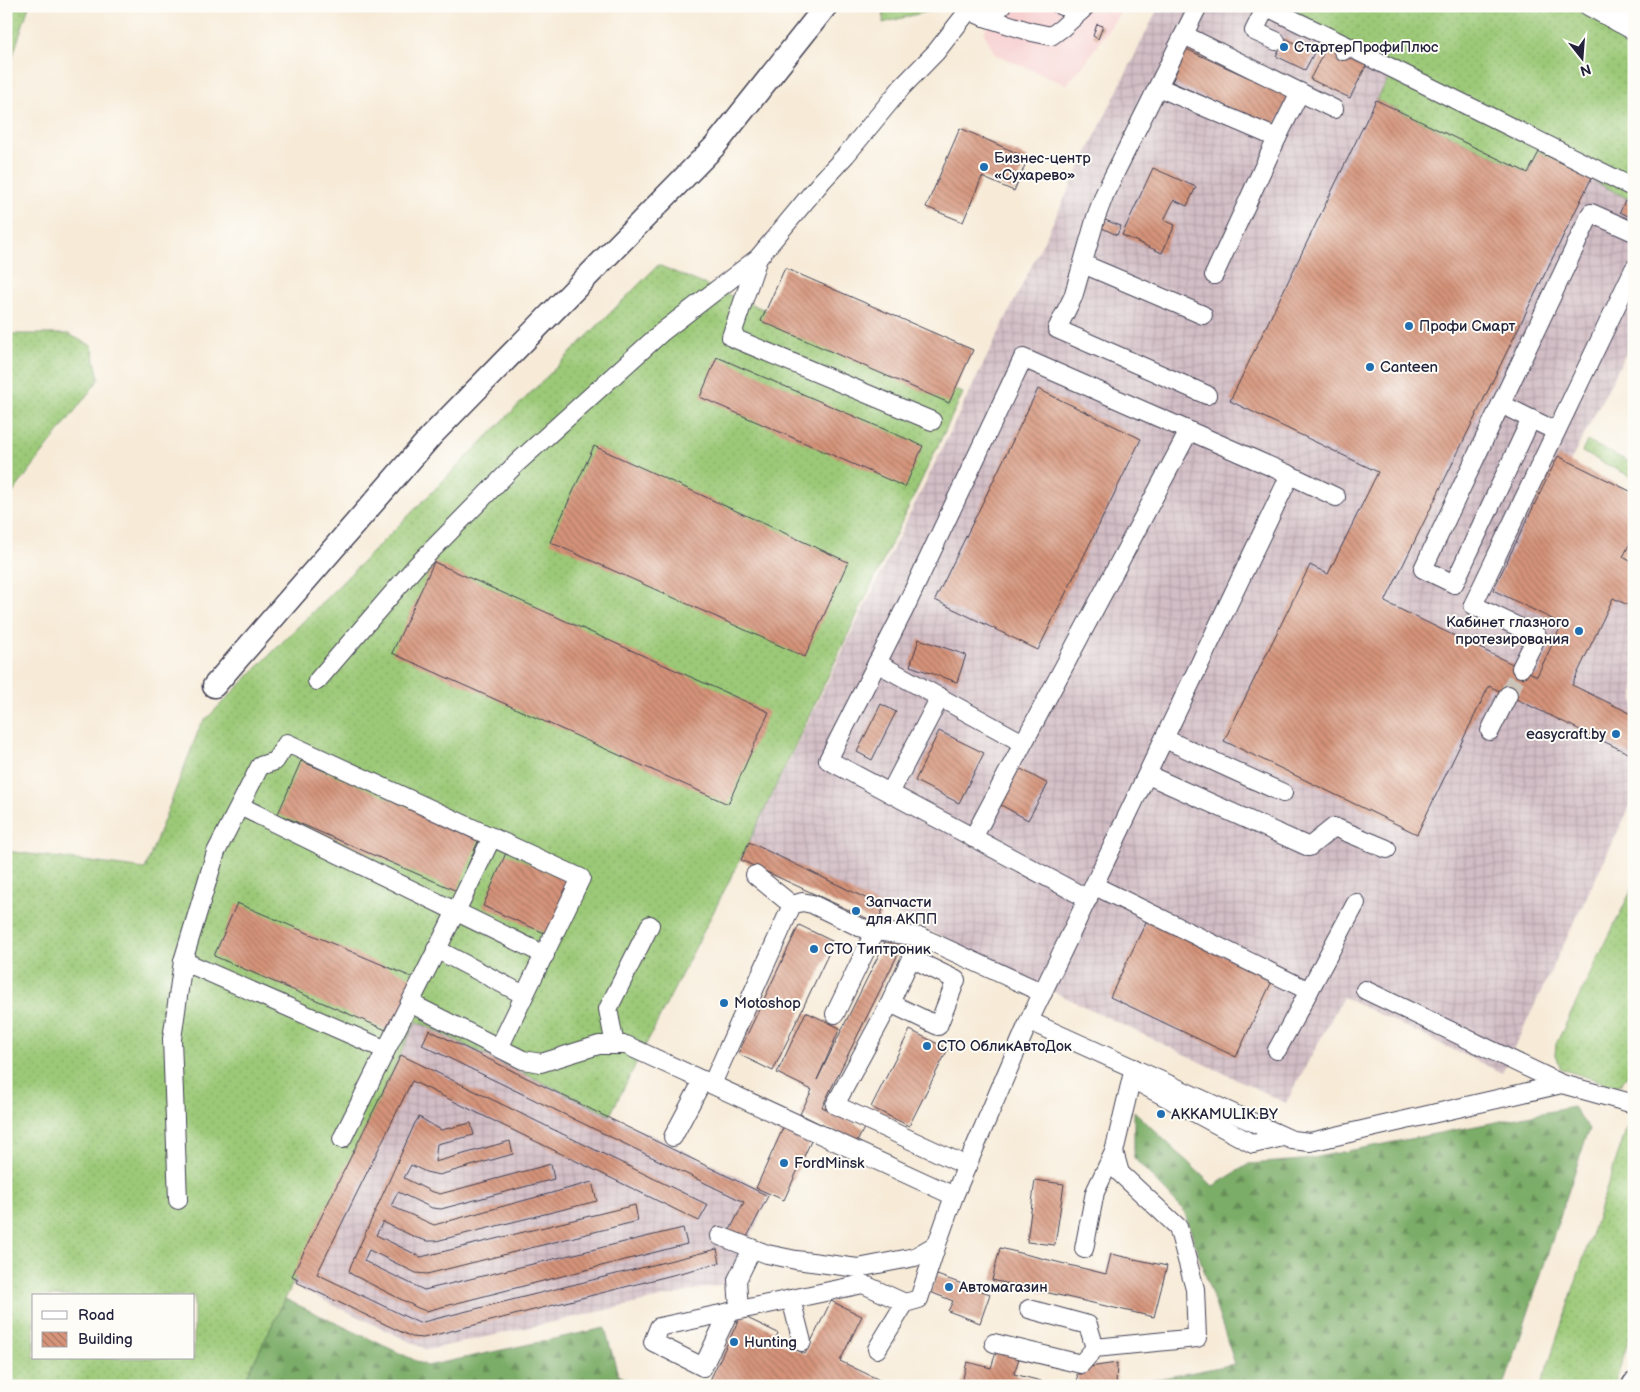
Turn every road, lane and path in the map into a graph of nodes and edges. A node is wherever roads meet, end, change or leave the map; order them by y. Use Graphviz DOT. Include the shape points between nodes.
graph roads {
  1 [pos="826,6"];
  2 [pos="1002,6"];
  3 [pos="1198,6"];
  4 [pos="1588,6"];
  5 [pos="1628,6"];
  6 [pos="1074,7"];
  7 [pos="1265,7"];
  8 [pos="976,11"];
  9 [pos="1626,27"];
  10 [pos="1184,35"];
  11 [pos="1276,41"];
  12 [pos="1158,87"];
  13 [pos="1300,92"];
  14 [pos="1334,109"];
  15 [pos="1277,138"];
  16 [pos="1634,188"];
  17 [pos="1634,232"];
  18 [pos="758,258"];
  19 [pos="1083,264"];
  20 [pos="1634,269"];
  21 [pos="1214,275"];
  22 [pos="1202,315"];
  23 [pos="1207,395"];
  24 [pos="1501,404"];
  25 [pos="1531,419"];
  26 [pos="932,421"];
  27 [pos="1189,431"];
  28 [pos="1556,431"];
  29 [pos="1290,475"];
  30 [pos="1336,497"];
  31 [pos="877,663"];
  32 [pos="1521,668"];
  33 [pos="317,682"];
  34 [pos="214,686"];
  35 [pos="1508,695"];
  36 [pos="940,697"];
  37 [pos="1490,732"];
  38 [pos="1165,739"];
  39 [pos="1023,743"];
  40 [pos="1148,774"];
  41 [pos="890,793"];
  42 [pos="1283,793"];
  43 [pos="240,806"];
  44 [pos="492,837"];
  45 [pos="973,838"];
  46 [pos="1387,849"];
  47 [pos="755,875"];
  48 [pos="1092,892"];
  49 [pos="1356,903"];
  50 [pos="792,905"];
  51 [pos="456,913"];
  52 [pos="650,925"];
  53 [pos="875,931"];
  54 [pos="436,949"];
  55 [pos="545,955"];
  56 [pos="183,961"];
  57 [pos="1365,990"];
  58 [pos="1309,991"];
  59 [pos="1043,993"];
  60 [pos="524,995"];
  61 [pos="410,1003"];
  62 [pos="890,1003"];
  63 [pos="835,1014"];
  64 [pos="1029,1021"];
  65 [pos="615,1045"];
  66 [pos="499,1048"];
  67 [pos="386,1050"];
  68 [pos="1277,1050"];
  69 [pos="1133,1074"];
  70 [pos="707,1082"];
  71 [pos="1562,1084"];
  72 [pos="1634,1104"];
  73 [pos="673,1137"];
  74 [pos="342,1139"];
  75 [pos="1114,1152"];
  76 [pos="967,1166"];
  77 [pos="954,1196"];
  78 [pos="178,1200"];
  79 [pos="720,1236"];
  80 [pos="937,1244"];
  81 [pos="752,1248"];
  82 [pos="1084,1249"];
  83 [pos="791,1299"];
  84 [pos="905,1303"];
  85 [pos="1029,1309"];
  86 [pos="802,1342"];
  87 [pos="994,1343"];
  88 [pos="1095,1348"];
  89 [pos="877,1349"];
  1 -- 34 [label="main road" via="715,146 432,435"];
  2 -- 8 [label="lane"];
  3 -- 10 [label="lane"];
  4 -- 9 [label="lane"];
  5 -- 9 [label="lane"];
  6 -- 8 [label="lane" via="1062,28 1051,36"];
  7 -- 11 [label="lane" via="1254,31"];
  7 -- 16 [label="lane"];
  8 -- 18 [label="lane" via="902,87"];
  10 -- 12 [label="lane"];
  10 -- 13 [label="lane"];
  12 -- 15 [label="lane"];
  12 -- 19 [label="lane" via="1105,193"];
  13 -- 14 [label="lane"];
  13 -- 15 [label="lane"];
  15 -- 21 [label="lane"];
  17 -- 24 [label="lane" via="1592,212"];
  18 -- 26 [label="lane" via="731,337"];
  18 -- 33 [label="lane" via="662,332 517,463 416,566"];
  19 -- 22 [label="lane"];
  19 -- 23 [label="lane" via="1073,298 1057,329"];
  20 -- 28 [label="lane"];
  24 -- 25 [label="lane"];
  24 -- 25 [label="lane" via="1423,569 1454,584"];
  25 -- 28 [label="lane"];
  27 -- 29 [label="lane"];
  27 -- 31 [label="lane" via="1023,358"];
  27 -- 39 [label="lane"];
  28 -- 32 [label="lane" via="1473,605 1537,636"];
  29 -- 30 [label="lane"];
  29 -- 38 [label="lane"];
  31 -- 36 [label="lane"];
  31 -- 41 [label="lane" via="828,760"];
  35 -- 37 [label="lane"];
  36 -- 39 [label="lane"];
  36 -- 41 [label="lane"];
  38 -- 40 [label="lane"];
  38 -- 42 [label="lane"];
  39 -- 45 [label="lane"];
  40 -- 46 [label="lane" via="1309,848 1334,827"];
  40 -- 48 [label="lane"];
  41 -- 45 [label="lane"];
  43 -- 44 [label="lane" via="260,766 275,761 287,742"];
  43 -- 51 [label="lane"];
  43 -- 56 [label="lane" via="216,852"];
  44 -- 51 [label="lane"];
  44 -- 55 [label="lane" via="581,878"];
  45 -- 48 [label="lane"];
  47 -- 50 [label="lane"];
  48 -- 58 [label="lane"];
  48 -- 59 [label="lane"];
  49 -- 58 [label="lane"];
  50 -- 53 [label="lane" via="812,904 859,927"];
  50 -- 70 [label="lane"];
  51 -- 54 [label="lane"];
  51 -- 55 [label="lane"];
  52 -- 65 [label="lane" via="608,1009"];
  53 -- 59 [label="lane" via="921,937"];
  53 -- 63 [label="lane"];
  54 -- 60 [label="lane"];
  54 -- 61 [label="lane"];
  55 -- 60 [label="lane"];
  56 -- 67 [label="lane"];
  56 -- 78 [label="lane" via="172,1039"];
  57 -- 71 [label="lane"];
  58 -- 68 [label="lane"];
  59 -- 64 [label="lane"];
  60 -- 66 [label="lane"];
  61 -- 66 [label="lane"];
  61 -- 67 [label="lane"];
  62 -- 76 [label="lane" via="835,1105"];
  64 -- 69 [label="lane"];
  64 -- 76 [label="lane"];
  65 -- 66 [label="lane" via="599,1046 541,1063 523,1060"];
  65 -- 70 [label="lane" via="626,1045"];
  67 -- 74 [label="lane"];
  69 -- 71 [label="lane" via="1283,1137 1310,1142"];
  69 -- 75 [label="lane"];
  70 -- 73 [label="lane"];
  70 -- 77 [label="lane"];
  71 -- 72 [label="lane"];
  75 -- 82 [label="lane" via="1095,1192"];
  75 -- 88 [label="lane" via="1120,1173 1178,1227 1195,1289 1197,1338"];
  76 -- 77 [label="lane"];
  77 -- 80 [label="lane"];
  79 -- 81 [label="lane"];
  80 -- 81 [label="lane" via="915,1257 858,1268 796,1260"];
  80 -- 84 [label="lane" via="920,1299"];
  81 -- 83 [label="lane" via="737,1280 734,1311"];
  83 -- 84 [label="lane" via="863,1284"];
  83 -- 86 [label="lane"];
  84 -- 89 [label="lane"];
  85 -- 88 [label="lane" via="1088,1325"];
  87 -- 88 [label="lane" via="1081,1364"];
}
